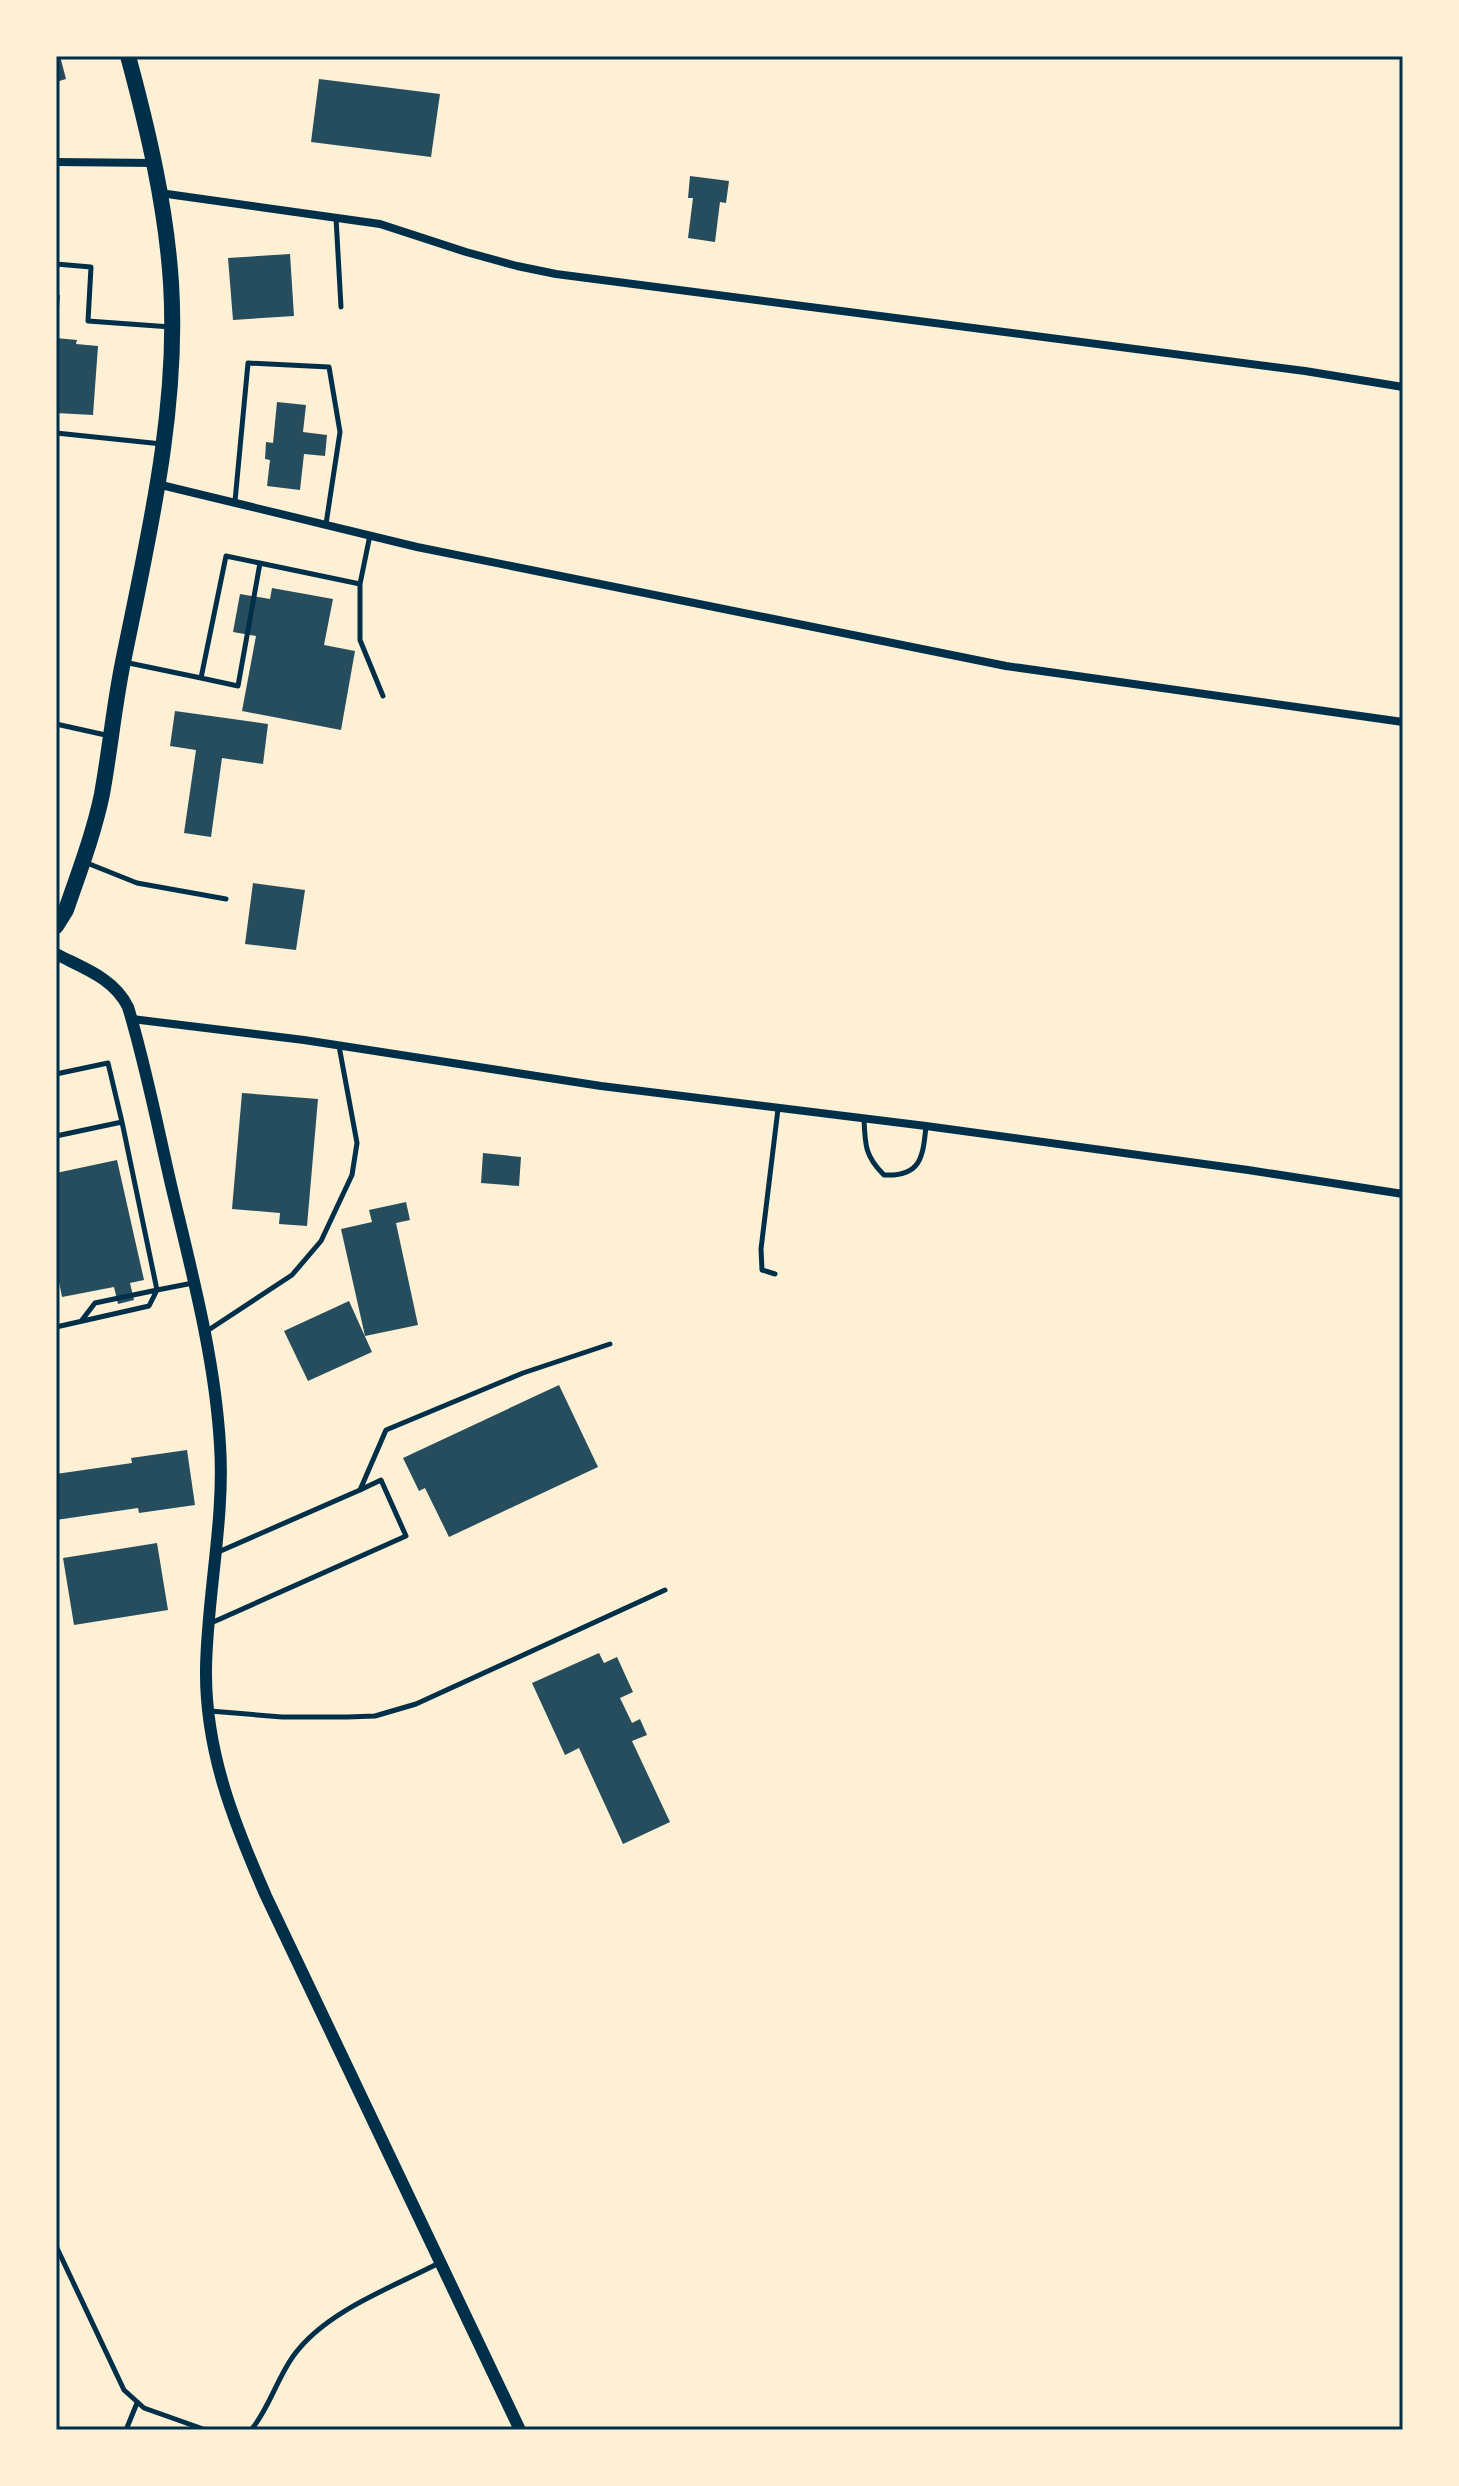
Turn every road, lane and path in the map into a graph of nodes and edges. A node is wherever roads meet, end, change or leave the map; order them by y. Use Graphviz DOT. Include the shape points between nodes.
graph roads {
  1 [pos="128,56"];
  2 [pos="56,162"];
  3 [pos="154,163"];
  4 [pos="160,193"];
  5 [pos="336,217"];
  6 [pos="56,264"];
  7 [pos="341,307"];
  8 [pos="172,327"];
  9 [pos="1403,387"];
  10 [pos="56,433"];
  11 [pos="163,444"];
  12 [pos="157,484"];
  13 [pos="235,501"];
  14 [pos="326,524"];
  15 [pos="370,535"];
  16 [pos="260,563"];
  17 [pos="360,584"];
  18 [pos="123,662"];
  19 [pos="201,678"];
  20 [pos="383,696"];
  21 [pos="1403,722"];
  22 [pos="56,724"];
  23 [pos="110,736"];
  24 [pos="82,861"];
  25 [pos="226,899"];
  26 [pos="56,926"];
  27 [pos="56,954"];
  28 [pos="132,1019"];
  29 [pos="339,1045"];
  30 [pos="56,1074"];
  31 [pos="778,1108"];
  32 [pos="864,1118"];
  33 [pos="122,1122"];
  34 [pos="926,1126"];
  35 [pos="56,1136"];
  36 [pos="1403,1194"];
  37 [pos="775,1274"];
  38 [pos="194,1282"];
  39 [pos="157,1290"];
  40 [pos="81,1321"];
  41 [pos="56,1327"];
  42 [pos="203,1333"];
  43 [pos="610,1344"];
  44 [pos="360,1490"];
  45 [pos="216,1553"];
  46 [pos="665,1590"];
  47 [pos="210,1624"];
  48 [pos="209,1711"];
  49 [pos="56,2246"];
  50 [pos="440,2262"];
  51 [pos="137,2403"];
  52 [pos="126,2430"];
  53 [pos="206,2430"];
  54 [pos="251,2430"];
  55 [pos="520,2430"];
  1 -- 3 [label="main road"];
  2 -- 3 [label="street"];
  3 -- 4 [label="main road"];
  4 -- 5 [label="street"];
  4 -- 8 [label="main road"];
  5 -- 7 [label="lane"];
  5 -- 9 [label="street" via="380,224 556,274"];
  6 -- 8 [label="lane" via="91,267 88,321"];
  8 -- 11 [label="main road"];
  10 -- 11 [label="lane"];
  11 -- 12 [label="main road"];
  12 -- 13 [label="street"];
  12 -- 18 [label="main road"];
  13 -- 14 [label="street"];
  13 -- 14 [label="lane" via="248,363 329,367 340,432"];
  14 -- 15 [label="street"];
  15 -- 17 [label="lane"];
  15 -- 21 [label="street" via="1006,666"];
  16 -- 17 [label="lane"];
  16 -- 19 [label="lane" via="226,556"];
  16 -- 19 [label="lane" via="238,686"];
  17 -- 20 [label="lane" via="360,640"];
  18 -- 19 [label="lane"];
  18 -- 23 [label="main road"];
  22 -- 23 [label="lane"];
  23 -- 24 [label="main road" via="101,796"];
  24 -- 25 [label="lane" via="137,883"];
  24 -- 26 [label="main road"];
  27 -- 28 [label="street" via="113,985"];
  28 -- 29 [label="street"];
  28 -- 38 [label="street"];
  29 -- 31 [label="street"];
  29 -- 42 [label="lane" via="357,1143 352,1175 321,1241 292,1275"];
  30 -- 33 [label="lane" via="108,1063"];
  31 -- 32 [label="street"];
  31 -- 37 [label="lane" via="761,1249 762,1270"];
  32 -- 34 [label="street"];
  32 -- 34 [label="lane" via="866,1149 884,1175 913,1170 923,1155"];
  33 -- 35 [label="lane"];
  33 -- 39 [label="lane"];
  34 -- 36 [label="street"];
  38 -- 39 [label="lane"];
  38 -- 42 [label="street"];
  39 -- 40 [label="lane" via="95,1303"];
  39 -- 40 [label="lane" via="149,1306"];
  40 -- 41 [label="lane"];
  42 -- 45 [label="street" via="218,1415"];
  43 -- 44 [label="lane" via="523,1373 386,1430"];
  44 -- 45 [label="lane"];
  44 -- 47 [label="lane" via="381,1480 406,1536"];
  45 -- 47 [label="street"];
  46 -- 48 [label="lane" via="416,1704 375,1716"];
  47 -- 48 [label="street"];
  48 -- 50 [label="street" via="213,1752 239,1833"];
  49 -- 51 [label="lane" via="124,2390"];
  50 -- 54 [label="lane" via="313,2333 294,2353"];
  50 -- 55 [label="street"];
  51 -- 52 [label="lane"];
  51 -- 53 [label="lane"];
}
